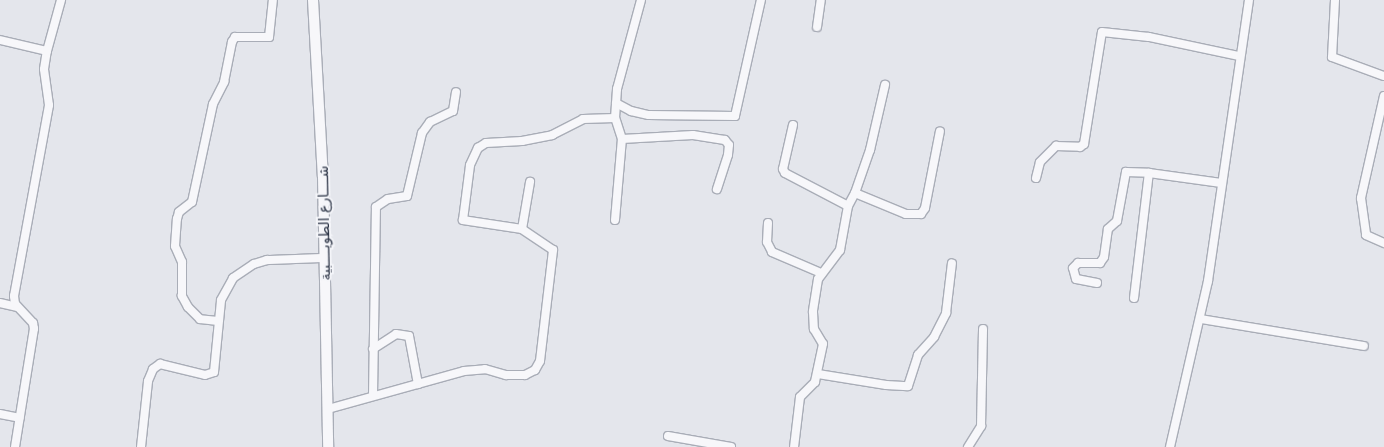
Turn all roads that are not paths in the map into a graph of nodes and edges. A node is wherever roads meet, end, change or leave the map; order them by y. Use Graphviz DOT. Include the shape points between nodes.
graph roads {
  1 [pos="62,0"];
  2 [pos="273,0"];
  3 [pos="313,0"];
  4 [pos="641,0"];
  5 [pos="761,0"];
  6 [pos="821,0"];
  7 [pos="1249,0"];
  8 [pos="1335,0"];
  9 [pos="817,26"];
  10 [pos="0,40"];
  11 [pos="47,51"];
  12 [pos="1239,56"];
  13 [pos="1384,76"];
  14 [pos="886,85"];
  15 [pos="456,92"];
  16 [pos="1384,96"];
  17 [pos="616,103"];
  18 [pos="614,118"];
  19 [pos="793,125"];
  20 [pos="940,131"];
  21 [pos="622,139"];
  22 [pos="1149,173"];
  23 [pos="1036,178"];
  24 [pos="530,182"];
  25 [pos="1221,183"];
  26 [pos="717,189"];
  27 [pos="855,194"];
  28 [pos="848,206"];
  29 [pos="615,220"];
  30 [pos="768,223"];
  31 [pos="522,229"];
  32 [pos="1384,243"];
  33 [pos="324,258"];
  34 [pos="952,263"];
  35 [pos="821,272"];
  36 [pos="1097,283"];
  37 [pos="1134,298"];
  38 [pos="0,303"];
  39 [pos="17,307"];
  40 [pos="1200,319"];
  41 [pos="218,321"];
  42 [pos="983,328"];
  43 [pos="1364,346"];
  44 [pos="373,349"];
  45 [pos="818,374"];
  46 [pos="418,384"];
  47 [pos="372,395"];
  48 [pos="328,409"];
  49 [pos="0,414"];
  50 [pos="20,418"];
  51 [pos="668,436"];
  52 [pos="15,447"];
  53 [pos="141,447"];
  54 [pos="328,447"];
  55 [pos="731,447"];
  56 [pos="794,447"];
  57 [pos="968,447"];
  58 [pos="1170,447"];
  1 -- 11 [label="street"];
  2 -- 41 [label="street" via="269,37 235,37 232,42 224,82 213,104 192,202 178,212 175,246 182,262 182,296 188,308 200,319"];
  3 -- 33 [label="street, شــــارع الطويــــبية"];
  4 -- 17 [label="street" via="620,74"];
  5 -- 17 [label="street" via="735,116 649,115"];
  6 -- 9 [label="street"];
  7 -- 12 [label="street"];
  8 -- 13 [label="street" via="1332,57"];
  10 -- 11 [label="street"];
  11 -- 39 [label="street" via="44,69 50,105 14,288"];
  12 -- 23 [label="street" via="1149,37 1102,32 1084,144 1080,147 1056,146 1040,162"];
  12 -- 25 [label="street"];
  14 -- 27 [label="street"];
  15 -- 44 [label="street" via="453,111 430,122 422,133 407,196 388,199 376,207"];
  16 -- 32 [label="street" via="1361,198 1366,235"];
  17 -- 18 [label="street"];
  18 -- 21 [label="street"];
  18 -- 31 [label="street" via="583,119 552,135 486,143 478,148 470,165 463,220"];
  19 -- 28 [label="street" via="783,169 785,173"];
  20 -- 27 [label="street" via="925,208 921,214 906,214"];
  21 -- 26 [label="street" via="693,135 725,140 729,145 728,156"];
  21 -- 29 [label="street"];
  22 -- 25 [label="street"];
  22 -- 36 [label="street" via="1126,172 1117,221 1108,229 1104,257 1100,263 1078,263 1073,268 1076,279"];
  22 -- 37 [label="street"];
  24 -- 31 [label="street"];
  25 -- 40 [label="street"];
  27 -- 28 [label="street"];
  28 -- 35 [label="street" via="840,250"];
  30 -- 35 [label="street" via="767,242 772,252"];
  31 -- 46 [label="street" via="553,250 537,366 525,375 474,369"];
  33 -- 41 [label="street" via="283,257 242,270 225,288"];
  33 -- 48 [label="street, شــــارع الطويــــبية"];
  34 -- 45 [label="street" via="946,312 934,337 918,355 909,385 886,385"];
  35 -- 45 [label="street" via="813,312 814,329 823,344"];
  38 -- 39 [label="street"];
  39 -- 50 [label="street" via="34,329"];
  40 -- 43 [label="street"];
  40 -- 58 [label="street"];
  41 -- 53 [label="street" via="216,367 212,374 160,364 149,375"];
  42 -- 57 [label="street" via="981,426"];
  44 -- 46 [label="street" via="396,334 409,336"];
  44 -- 47 [label="street"];
  45 -- 56 [label="street" via="815,382 800,397"];
  46 -- 47 [label="street"];
  47 -- 48 [label="street"];
  48 -- 54 [label="street, شــــارع الطويــــبية"];
  49 -- 50 [label="street"];
  50 -- 52 [label="street"];
  51 -- 55 [label="street"];
}
